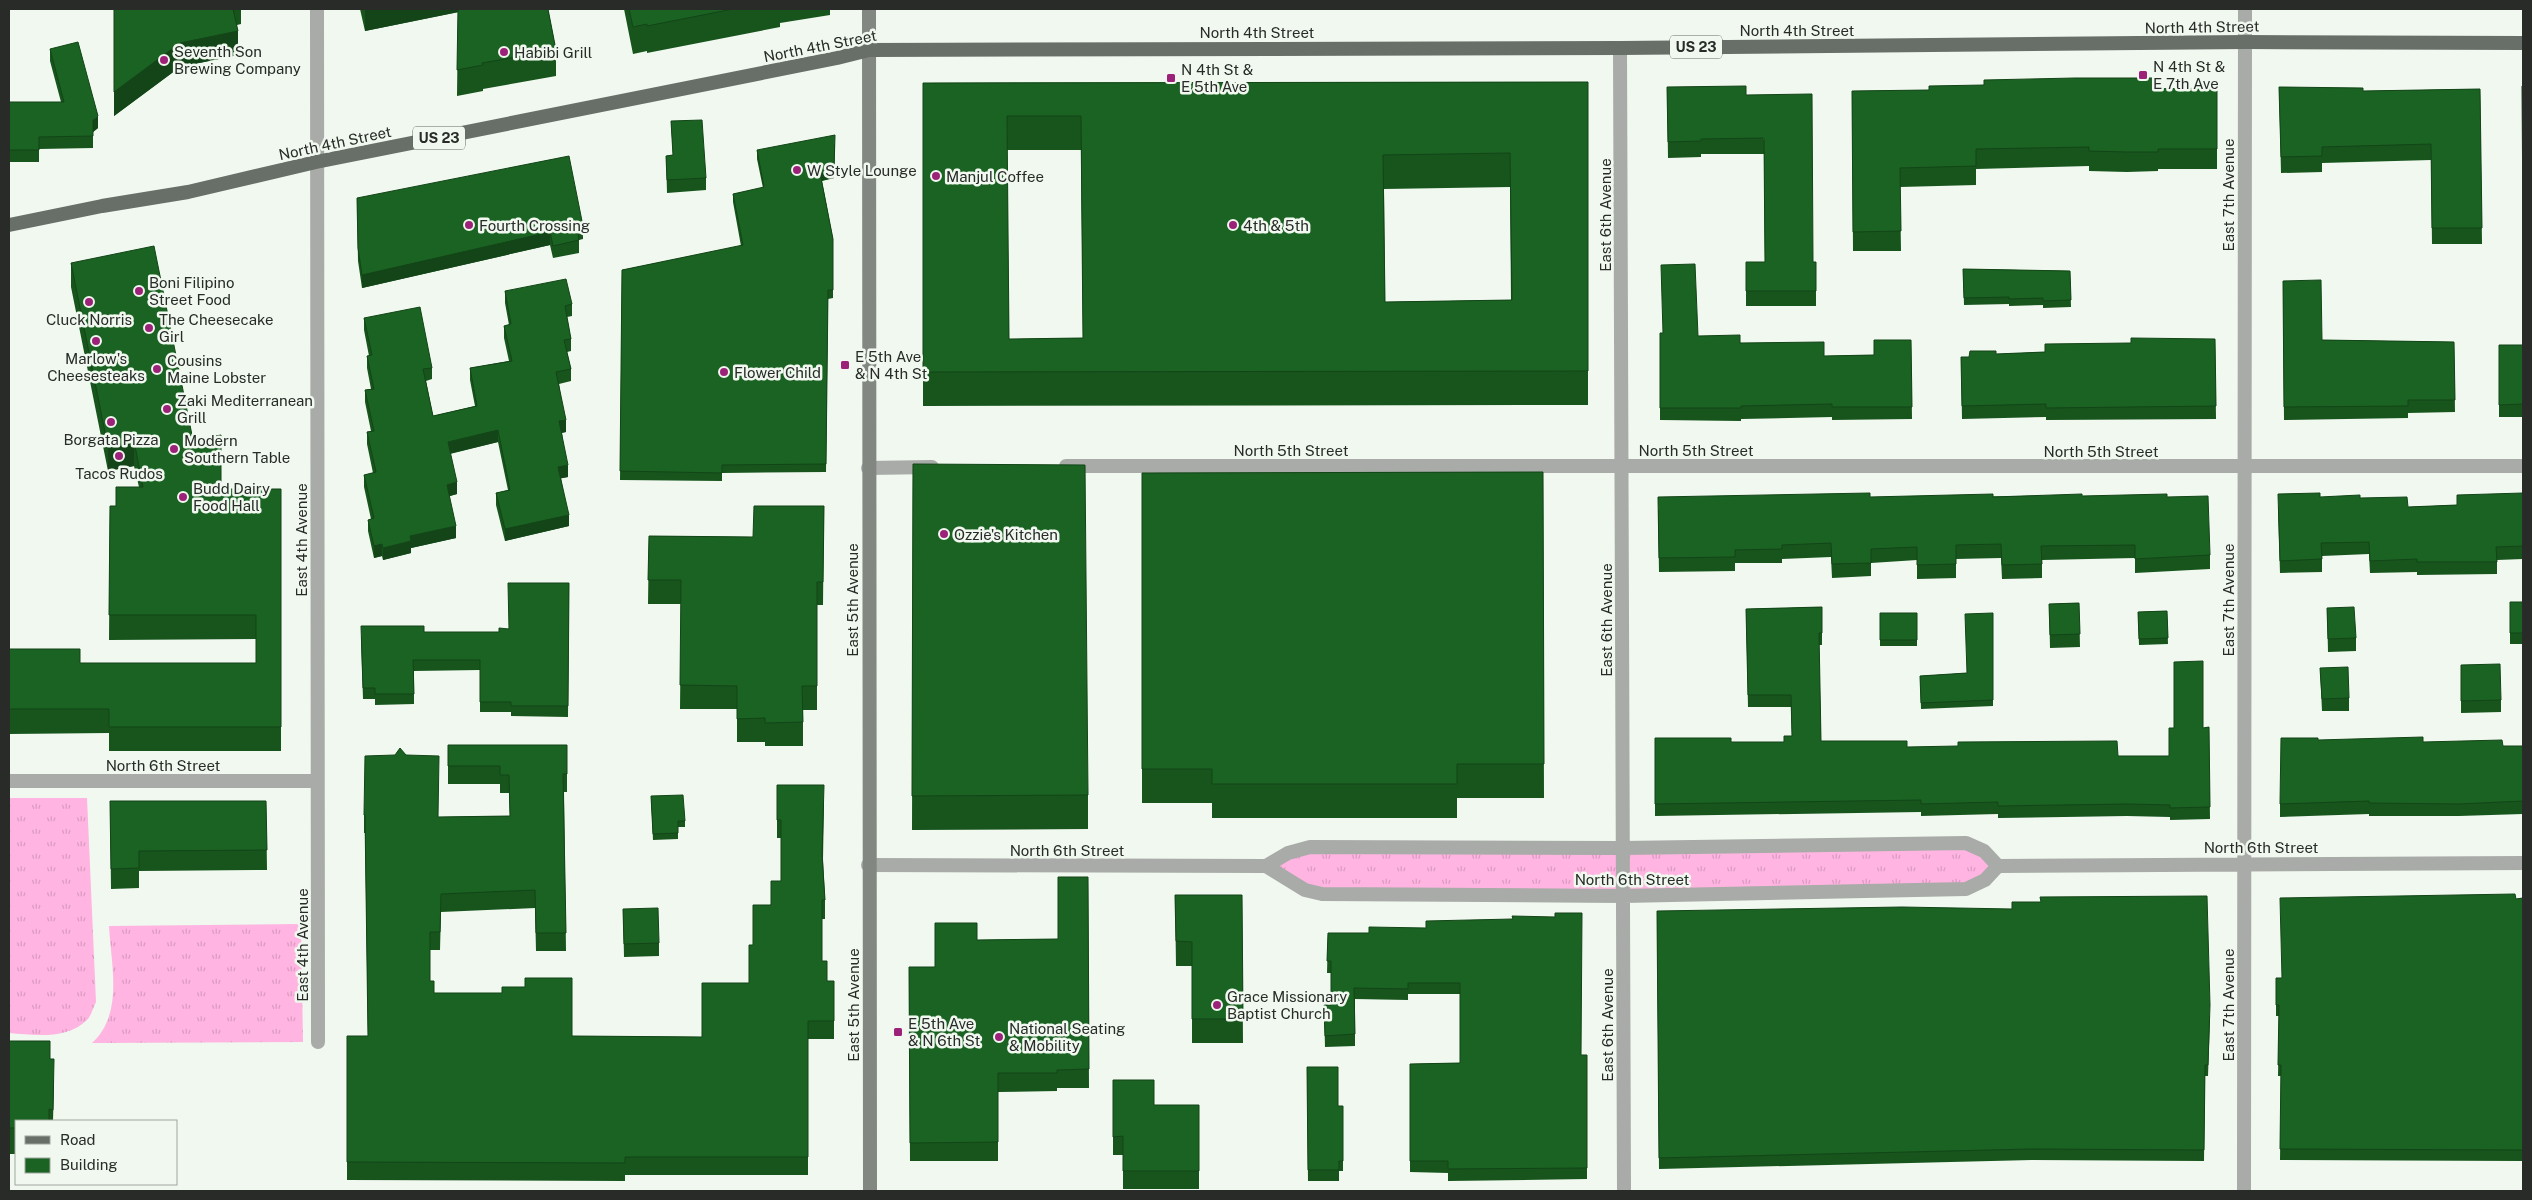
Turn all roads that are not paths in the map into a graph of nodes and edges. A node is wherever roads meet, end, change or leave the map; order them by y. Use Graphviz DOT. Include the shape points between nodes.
graph roads {
  1 [pos="317,9"];
  2 [pos="869,9"];
  3 [pos="2245,9"];
  4 [pos="2245,42"];
  5 [pos="2523,43"];
  6 [pos="1620,48"];
  7 [pos="869,50"];
  8 [pos="316,162"];
  9 [pos="9,225"];
  10 [pos="1056,466"];
  11 [pos="2523,466"];
  12 [pos="950,467"];
  13 [pos="1622,467"];
  14 [pos="2244,467"];
  15 [pos="868,468"];
  16 [pos="9,781"];
  17 [pos="317,781"];
  18 [pos="1623,848"];
  19 [pos="2244,863"];
  20 [pos="2523,863"];
  21 [pos="868,865"];
  22 [pos="1266,866"];
  23 [pos="1998,866"];
  24 [pos="1623,896"];
  25 [pos="318,1042"];
  26 [pos="870,1191"];
  27 [pos="1624,1191"];
  28 [pos="2244,1191"];
  1 -- 8 [label="street, East 4th Avenue"];
  2 -- 7 [label="main road, East 5th Avenue"];
  3 -- 4 [label="street, East 7th Avenue"];
  4 -- 5 [label="main road, North 4th Street / US 23"];
  4 -- 6 [label="main road, North 4th Street / US 23"];
  4 -- 14 [label="street, East 7th Avenue"];
  6 -- 7 [label="main road, North 4th Street / US 23"];
  6 -- 13 [label="street, East 6th Avenue"];
  7 -- 8 [label="main road, North 4th Street / US 23"];
  7 -- 15 [label="main road, East 5th Avenue"];
  8 -- 9 [label="main road, North 4th Street / US 23" via="188,192"];
  8 -- 17 [label="street, East 4th Avenue"];
  10 -- 13 [label="street, North 5th Street"];
  11 -- 14 [label="street, North 5th Street"];
  12 -- 15 [label="street"];
  13 -- 14 [label="street, North 5th Street"];
  13 -- 18 [label="street, East 6th Avenue"];
  14 -- 19 [label="street, East 7th Avenue"];
  15 -- 21 [label="main road, East 5th Avenue"];
  16 -- 17 [label="street, North 6th Street"];
  17 -- 25 [label="street, East 4th Avenue"];
  18 -- 22 [label="street, North 6th Street" via="1310,847 1288,853"];
  18 -- 23 [label="street, North 6th Street" via="1966,843 1984,852"];
  18 -- 24 [label="street, East 6th Avenue"];
  19 -- 20 [label="street, North 6th Street"];
  19 -- 23 [label="street, North 6th Street"];
  19 -- 28 [label="street, East 7th Avenue"];
  21 -- 22 [label="street, North 6th Street"];
  21 -- 26 [label="main road, East 5th Avenue"];
  22 -- 24 [label="street, North 6th Street" via="1305,890 1322,894"];
  23 -- 24 [label="street, North 6th Street" via="1985,880 1966,889"];
  24 -- 27 [label="street, East 6th Avenue"];
}
